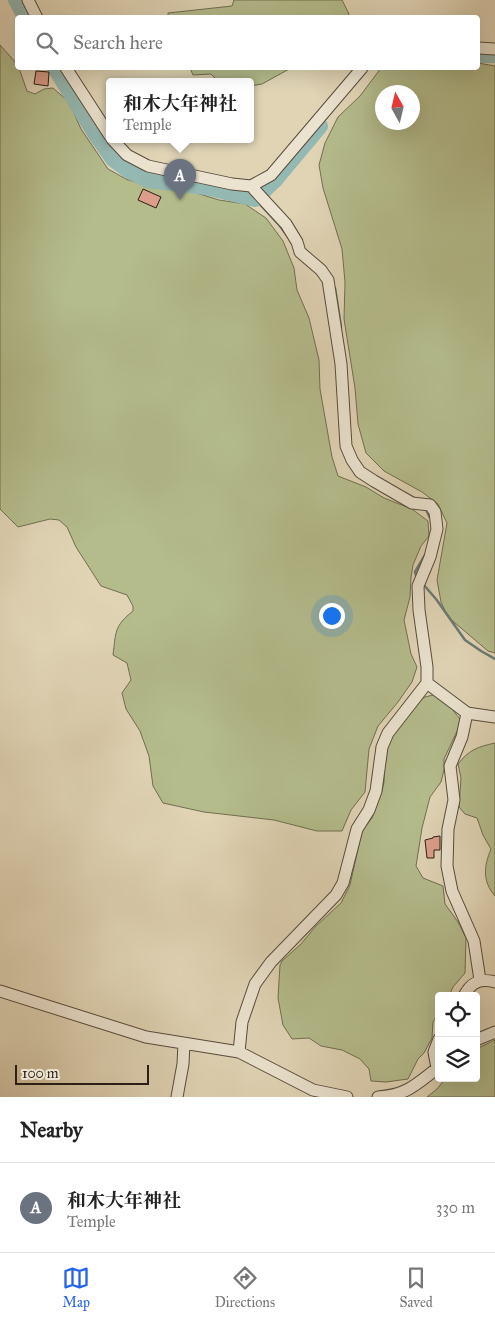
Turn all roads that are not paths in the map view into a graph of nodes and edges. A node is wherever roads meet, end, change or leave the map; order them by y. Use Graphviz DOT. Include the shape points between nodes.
graph roads {
  1 [pos="28,0"];
  2 [pos="32,0"];
  3 [pos="36,15"];
  4 [pos="480,48"];
  5 [pos="495,49"];
  6 [pos="67,70"];
  7 [pos="360,70"];
  8 [pos="106,129"];
  9 [pos="116,143"];
  10 [pos="252,188"];
  11 [pos="427,683"];
  12 [pos="467,713"];
  13 [pos="495,717"];
  14 [pos="480,980"];
  15 [pos="495,982"];
  16 [pos="0,991"];
  17 [pos="466,992"];
  18 [pos="495,1032"];
  19 [pos="480,1038"];
  20 [pos="184,1043"];
  21 [pos="239,1052"];
  22 [pos="435,1069"];
  23 [pos="176,1097"];
  24 [pos="348,1097"];
  25 [pos="378,1097"];
  1 -- 2 [label="street"];
  1 -- 3 [label="street"];
  4 -- 5 [label="street"];
  6 -- 8 [label="street"];
  7 -- 10 [label="street" via="271,175"];
  9 -- 10 [label="street" via="127,155 148,166"];
  10 -- 11 [label="street" via="286,224 298,247 321,270 330,285 341,364 346,446 352,460 360,472 374,481 421,504 430,505 435,512 437,528 419,581"];
  11 -- 12 [label="street"];
  11 -- 21 [label="street" via="388,733 382,747 376,791 357,829 343,883 336,895 254,984 242,1022"];
  12 -- 13 [label="street"];
  12 -- 14 [label="street" via="462,737 450,766 454,800 448,829 447,866 452,890 474,941"];
  14 -- 15 [label="street"];
  14 -- 17 [label="street"];
  16 -- 20 [label="street" via="146,1037"];
  18 -- 19 [label="street"];
  20 -- 21 [label="street"];
  20 -- 23 [label="street"];
  21 -- 24 [label="street" via="313,1090"];
  22 -- 25 [label="street" via="404,1092"];
}
